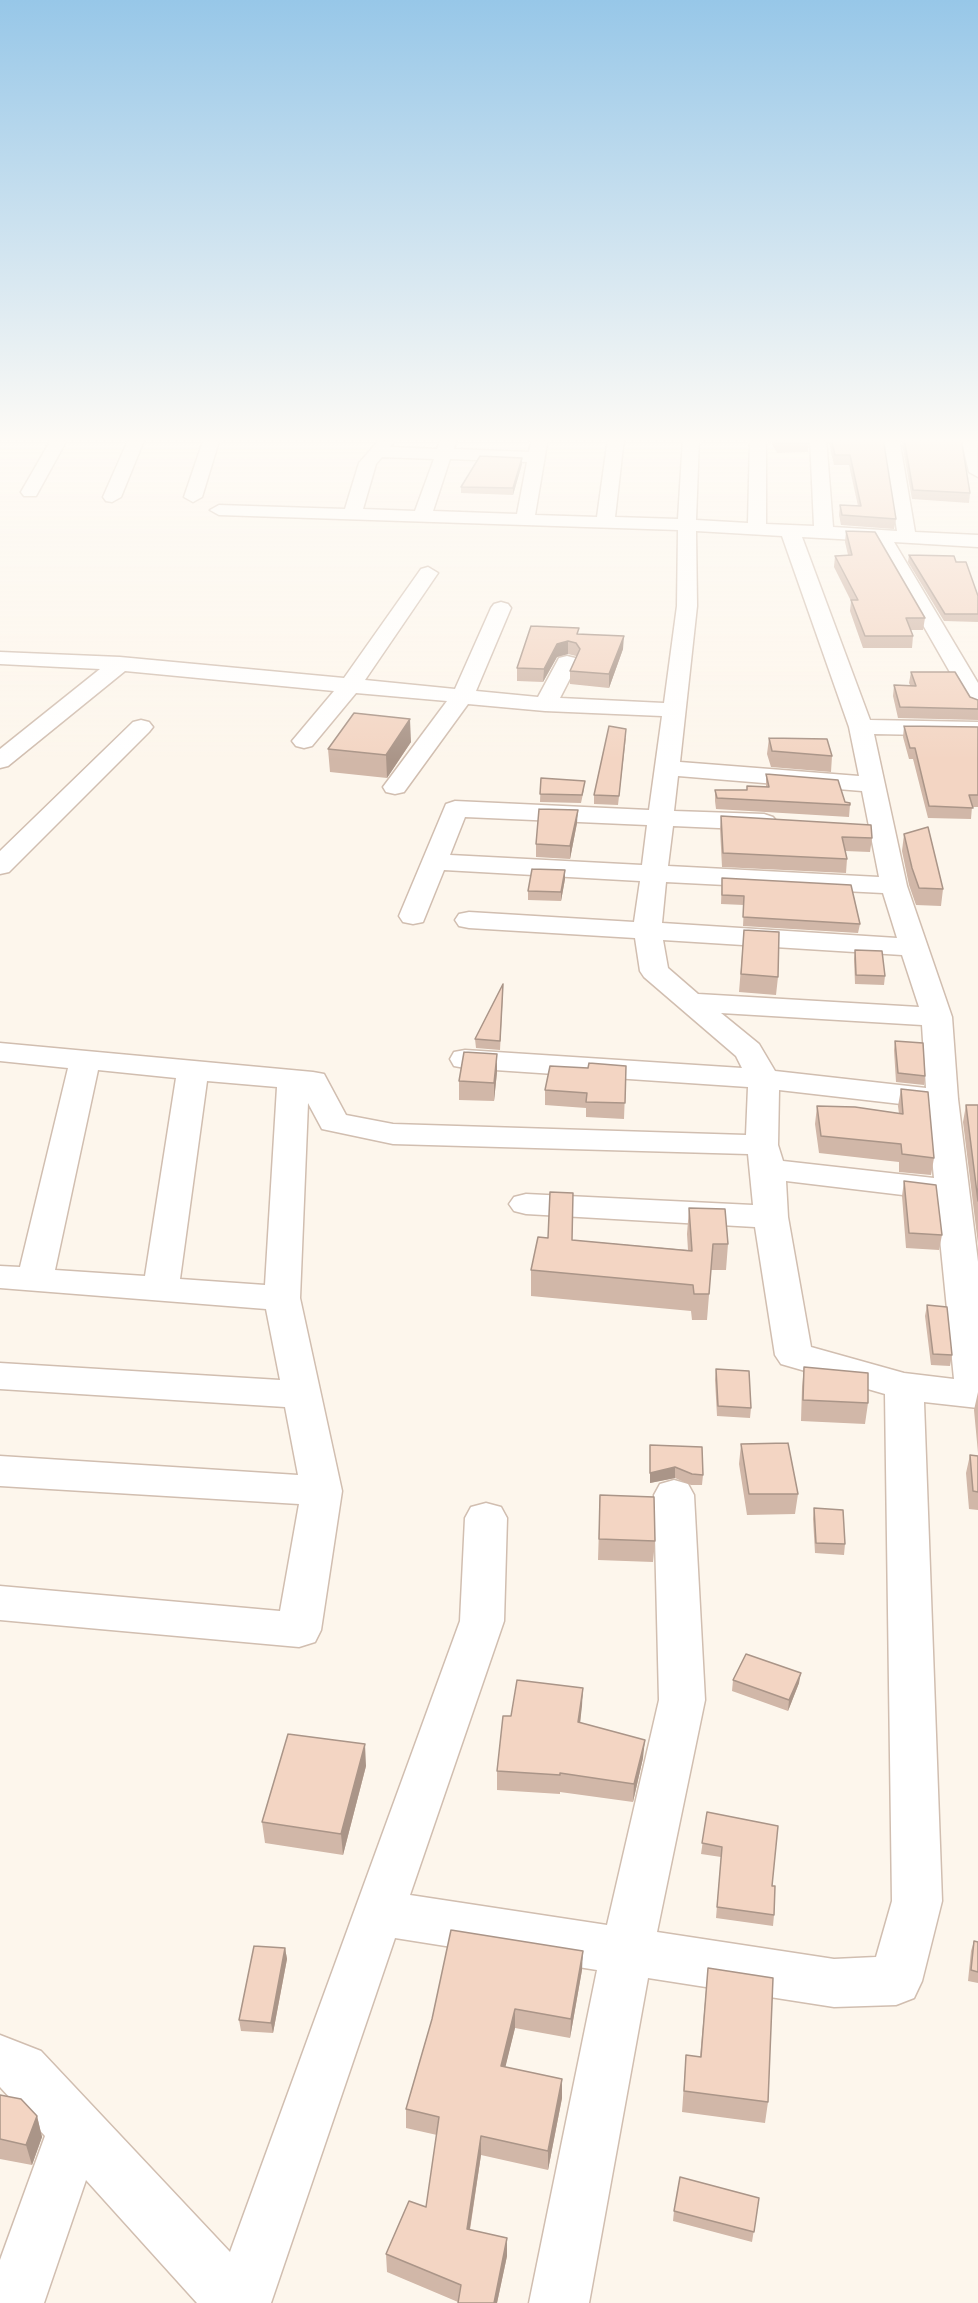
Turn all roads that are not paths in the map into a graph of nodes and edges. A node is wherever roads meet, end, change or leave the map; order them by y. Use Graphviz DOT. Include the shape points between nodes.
graph roads {
  1 [pos="687,545"];
  2 [pos="795,545"];
  3 [pos="887,545"];
  4 [pos="428,573"];
  5 [pos="501,608"];
  6 [pos="0,658"];
  7 [pos="567,663"];
  8 [pos="120,664"];
  9 [pos="349,687"];
  10 [pos="463,695"];
  11 [pos="978,702"];
  12 [pos="545,704"];
  13 [pos="675,710"];
  14 [pos="141,727"];
  15 [pos="861,728"];
  16 [pos="978,729"];
  17 [pos="304,741"];
  18 [pos="0,761"];
  19 [pos="666,768"];
  20 [pos="875,785"];
  21 [pos="395,787"];
  22 [pos="659,816"];
  23 [pos="788,824"];
  24 [pos="435,862"];
  25 [pos="0,866"];
  26 [pos="655,872"];
  27 [pos="894,886"];
  28 [pos="413,916"];
  29 [pos="469,920"];
  30 [pos="647,930"];
  31 [pos="913,947"];
  32 [pos="689,1002"];
  33 [pos="937,1017"];
  34 [pos="0,1052"];
  35 [pos="465,1059"];
  36 [pos="85,1060"];
  37 [pos="193,1070"];
  38 [pos="293,1079"];
  39 [pos="764,1079"];
  40 [pos="942,1099"];
  41 [pos="765,1157"];
  42 [pos="952,1190"];
  43 [pos="526,1204"];
  44 [pos="771,1217"];
  45 [pos="17,1278"];
  46 [pos="161,1289"];
  47 [pos="282,1298"];
  48 [pos="0,1376"];
  49 [pos="904,1386"];
  50 [pos="302,1395"];
  51 [pos="976,1395"];
  52 [pos="0,1471"];
  53 [pos="322,1491"];
  54 [pos="674,1496"];
  55 [pos="486,1518"];
  56 [pos="0,1603"];
  57 [pos="379,1913"];
  58 [pos="627,1951"];
  59 [pos="0,2061"];
  60 [pos="76,2128"];
  61 [pos="14,2303"];
  62 [pos="239,2303"];
  63 [pos="559,2303"];
  1 -- 13 [label="street" via="687,606"];
  2 -- 15 [label="street"];
  3 -- 11 [label="street"];
  4 -- 9 [label="street"];
  5 -- 10 [label="street"];
  6 -- 8 [label="street"];
  7 -- 12 [label="street"];
  8 -- 9 [label="street"];
  8 -- 18 [label="street"];
  9 -- 10 [label="street"];
  9 -- 17 [label="street"];
  10 -- 12 [label="street"];
  10 -- 21 [label="street"];
  12 -- 13 [label="street"];
  13 -- 19 [label="street"];
  14 -- 25 [label="street"];
  15 -- 16 [label="street"];
  15 -- 20 [label="street"];
  19 -- 20 [label="street"];
  19 -- 22 [label="street"];
  20 -- 27 [label="street" via="871,828"];
  22 -- 23 [label="street"];
  22 -- 24 [label="street" via="455,809"];
  22 -- 26 [label="street"];
  24 -- 26 [label="street"];
  24 -- 28 [label="street"];
  26 -- 27 [label="street"];
  26 -- 30 [label="street"];
  27 -- 31 [label="street"];
  29 -- 30 [label="street"];
  30 -- 31 [label="street"];
  30 -- 32 [label="street" via="654,971"];
  31 -- 33 [label="street"];
  32 -- 33 [label="street"];
  32 -- 39 [label="street" via="748,1051"];
  33 -- 40 [label="street"];
  34 -- 36 [label="street"];
  35 -- 39 [label="street"];
  36 -- 37 [label="street"];
  36 -- 45 [label="street"];
  37 -- 38 [label="street"];
  37 -- 46 [label="street"];
  38 -- 41 [label="street" via="313,1081 333,1122 393,1134"];
  38 -- 47 [label="street"];
  39 -- 40 [label="street"];
  39 -- 41 [label="street"];
  40 -- 42 [label="street"];
  41 -- 42 [label="street"];
  41 -- 44 [label="street"];
  42 -- 51 [label="street"];
  43 -- 44 [label="street"];
  44 -- 49 [label="street" via="794,1355"];
  45 -- 46 [label="street"];
  46 -- 47 [label="street"];
  47 -- 50 [label="street"];
  48 -- 50 [label="street"];
  49 -- 51 [label="street"];
  49 -- 58 [label="street" via="917,1901 896,1981 834,1983"];
  50 -- 53 [label="street"];
  52 -- 53 [label="street"];
  53 -- 56 [label="street" via="299,1630"];
  54 -- 58 [label="street" via="682,1700"];
  55 -- 57 [label="street" via="482,1622"];
  57 -- 58 [label="street"];
  57 -- 62 [label="street"];
  58 -- 63 [label="street"];
  59 -- 60 [label="street" via="22,2070"];
  60 -- 61 [label="street"];
  60 -- 62 [label="street"];
}
